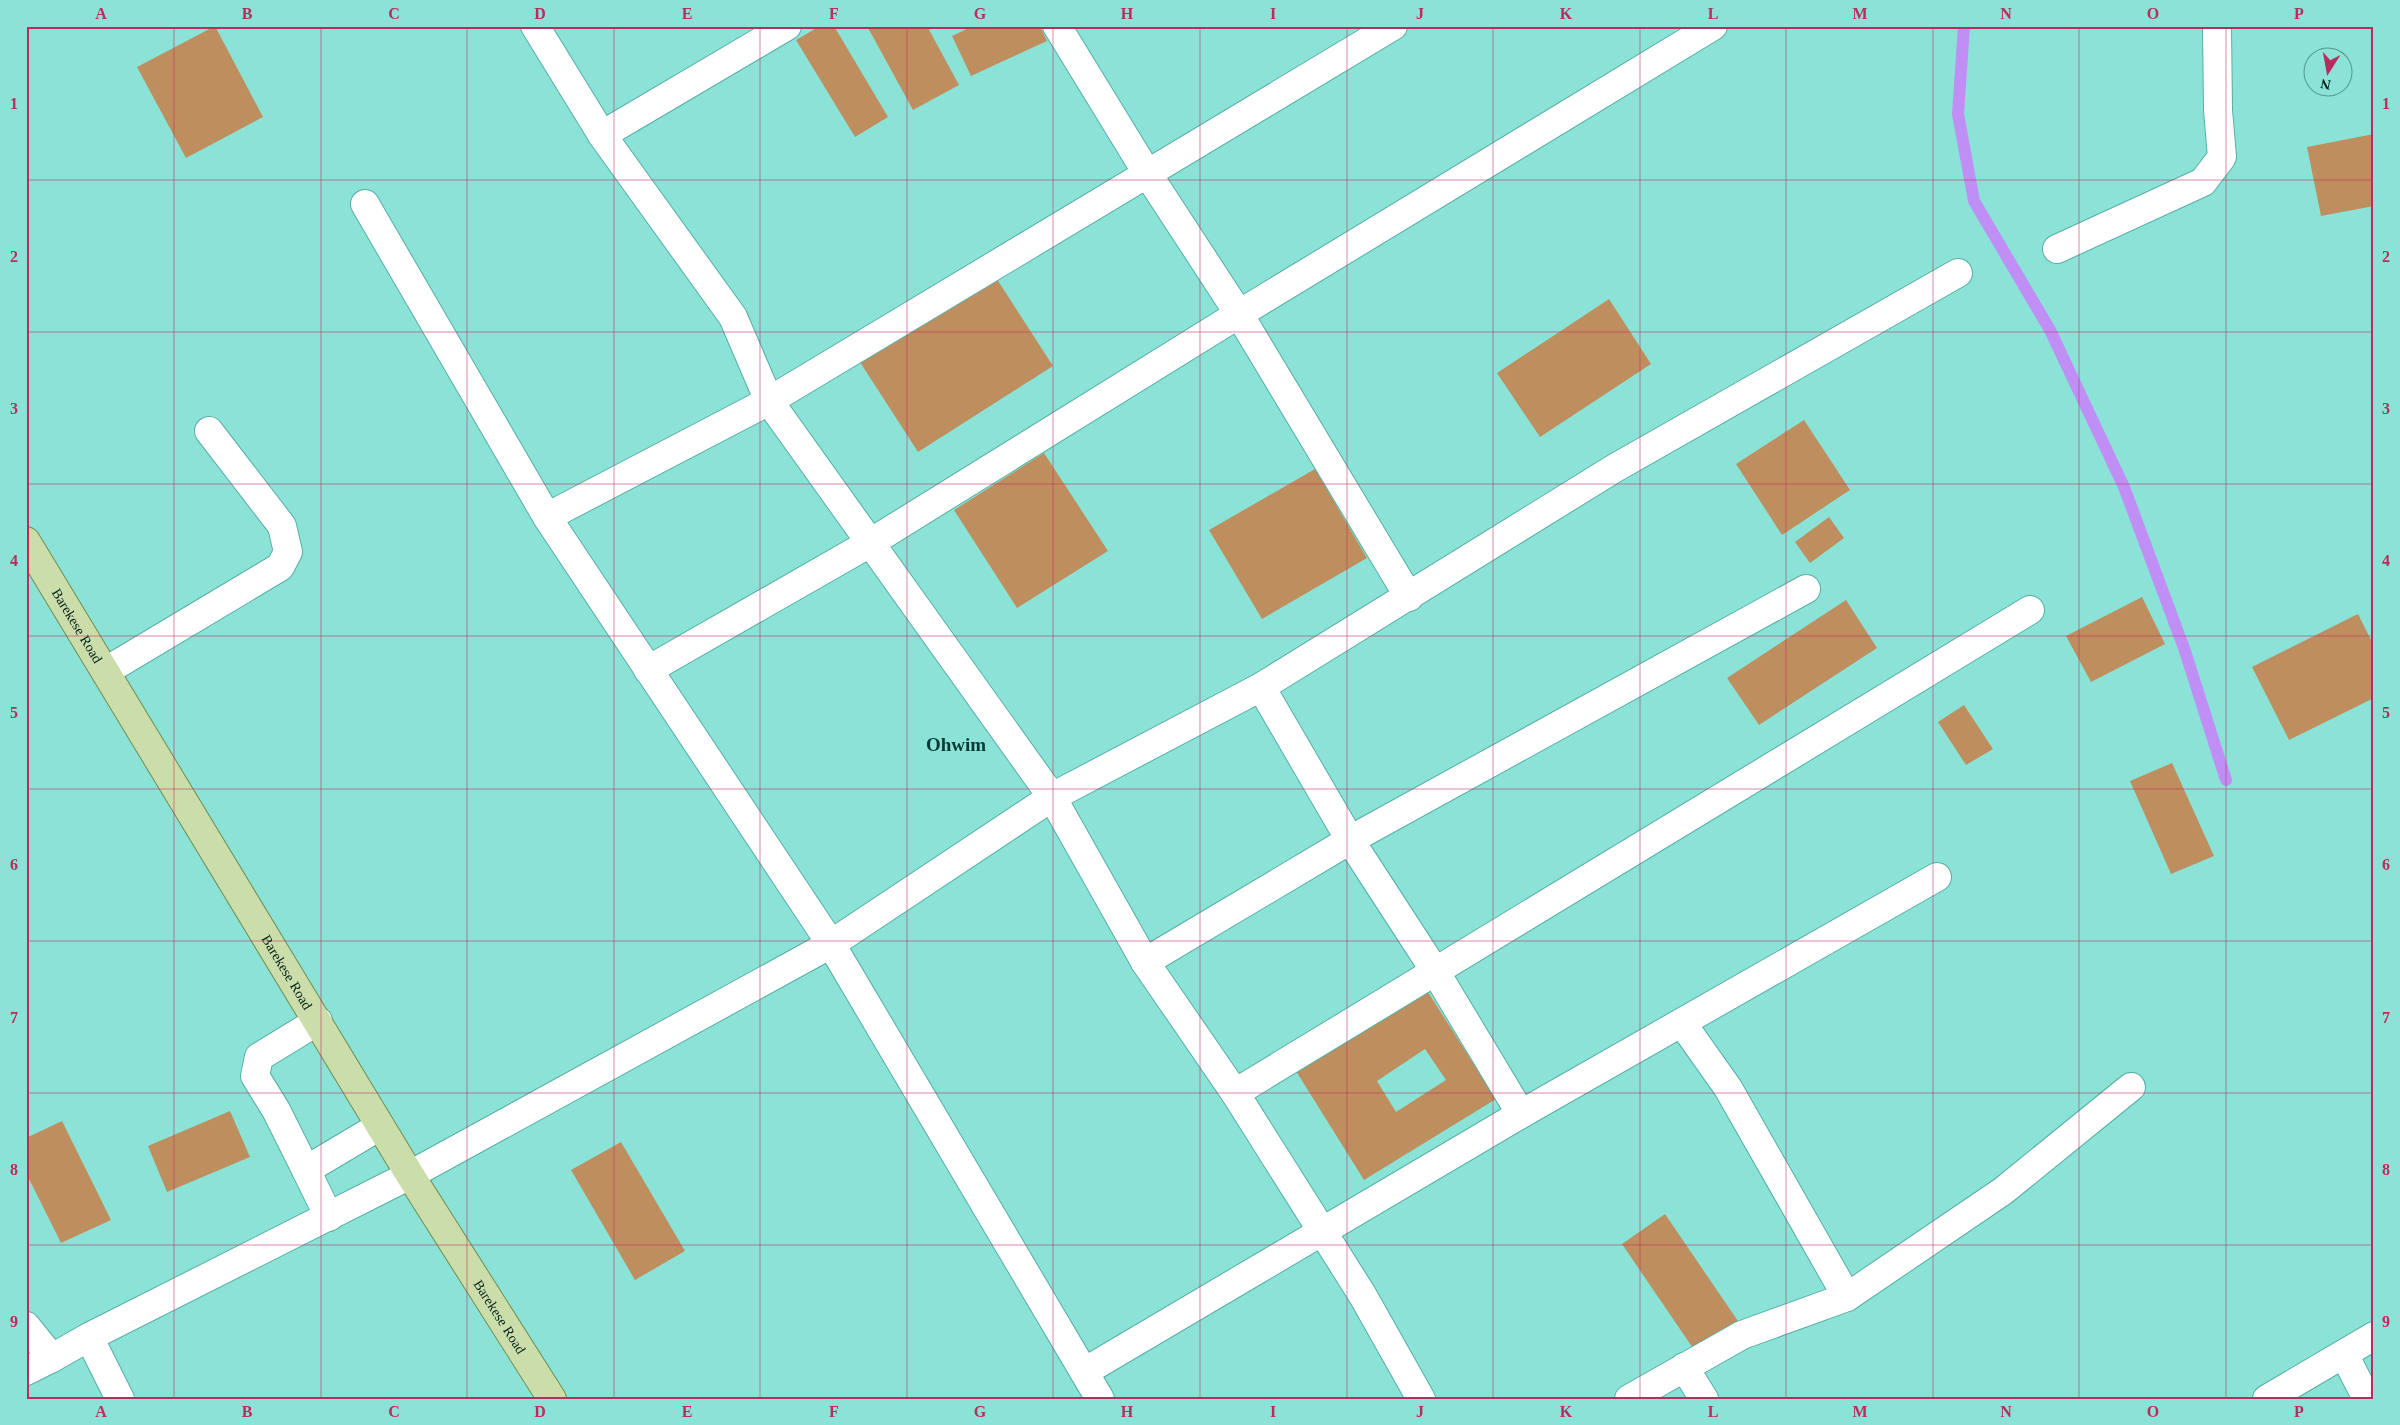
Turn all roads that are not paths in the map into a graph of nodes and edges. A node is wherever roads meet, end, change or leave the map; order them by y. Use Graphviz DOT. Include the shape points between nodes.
graph roads {
  1 [pos="535,26"];
  2 [pos="787,26"];
  3 [pos="1057,26"];
  4 [pos="1393,26"];
  5 [pos="1713,26"];
  6 [pos="2217,26"];
  7 [pos="602,135"];
  8 [pos="1147,173"];
  9 [pos="364,204"];
  10 [pos="2057,249"];
  11 [pos="1958,273"];
  12 [pos="1239,314"];
  13 [pos="769,401"];
  14 [pos="209,431"];
  15 [pos="547,517"];
  16 [pos="26,541"];
  17 [pos="870,543"];
  18 [pos="1806,588"];
  19 [pos="1408,597"];
  20 [pos="2030,610"];
  21 [pos="648,670"];
  22 [pos="106,671"];
  23 [pos="1261,687"];
  24 [pos="1052,797"];
  25 [pos="1350,840"];
  26 [pos="1937,877"];
  27 [pos="831,944"];
  28 [pos="1145,962"];
  29 [pos="1435,972"];
  30 [pos="318,1020"];
  31 [pos="1682,1023"];
  32 [pos="2131,1086"];
  33 [pos="1235,1093"];
  34 [pos="1521,1114"];
  35 [pos="380,1126"];
  36 [pos="306,1170"];
  37 [pos="410,1175"];
  38 [pos="329,1217"];
  39 [pos="1322,1232"];
  40 [pos="1847,1298"];
  41 [pos="26,1326"];
  42 [pos="89,1336"];
  43 [pos="2374,1336"];
  44 [pos="2344,1354"];
  45 [pos="52,1358"];
  46 [pos="1684,1368"];
  47 [pos="26,1371"];
  48 [pos="1084,1372"];
  49 [pos="120,1399"];
  50 [pos="552,1399"];
  51 [pos="1100,1399"];
  52 [pos="1421,1399"];
  53 [pos="1629,1399"];
  54 [pos="1704,1399"];
  55 [pos="2266,1399"];
  56 [pos="2367,1399"];
  1 -- 7 [label="street"];
  2 -- 7 [label="street"];
  3 -- 8 [label="street"];
  4 -- 8 [label="street"];
  5 -- 12 [label="street"];
  6 -- 10 [label="street" via="2222,157 2203,182"];
  7 -- 13 [label="street" via="734,317"];
  8 -- 12 [label="street"];
  8 -- 13 [label="street"];
  9 -- 15 [label="street"];
  11 -- 19 [label="street" via="1615,468"];
  12 -- 17 [label="street"];
  12 -- 19 [label="street"];
  13 -- 15 [label="street"];
  13 -- 17 [label="street"];
  14 -- 22 [label="street" via="282,526 288,552 280,567"];
  15 -- 21 [label="street"];
  16 -- 22 [label="main road, Barekese Road"];
  17 -- 21 [label="street"];
  17 -- 24 [label="street"];
  18 -- 25 [label="street"];
  19 -- 23 [label="street"];
  20 -- 29 [label="street"];
  21 -- 27 [label="street"];
  22 -- 30 [label="main road, Barekese Road"];
  23 -- 24 [label="street"];
  23 -- 25 [label="street"];
  24 -- 27 [label="street"];
  24 -- 28 [label="street"];
  25 -- 28 [label="street"];
  25 -- 29 [label="street"];
  26 -- 31 [label="street"];
  27 -- 37 [label="street"];
  27 -- 48 [label="street"];
  28 -- 33 [label="street"];
  29 -- 33 [label="street"];
  29 -- 34 [label="street"];
  30 -- 35 [label="main road, Barekese Road"];
  30 -- 36 [label="street" via="259,1056 255,1076"];
  31 -- 34 [label="street"];
  31 -- 40 [label="street" via="1728,1088"];
  32 -- 40 [label="street" via="2003,1191"];
  33 -- 39 [label="street"];
  34 -- 39 [label="street"];
  35 -- 36 [label="street"];
  35 -- 37 [label="main road, Barekese Road"];
  36 -- 38 [label="street"];
  37 -- 38 [label="street"];
  37 -- 50 [label="main road, Barekese Road"];
  38 -- 42 [label="street"];
  39 -- 48 [label="street"];
  39 -- 52 [label="street" via="1363,1296"];
  40 -- 46 [label="street" via="1742,1335"];
  41 -- 45 [label="street"];
  42 -- 45 [label="street"];
  42 -- 49 [label="street"];
  43 -- 44 [label="street"];
  44 -- 55 [label="street"];
  44 -- 56 [label="street"];
  45 -- 47 [label="street"];
  46 -- 53 [label="street"];
  46 -- 54 [label="street"];
  48 -- 51 [label="street"];
}
